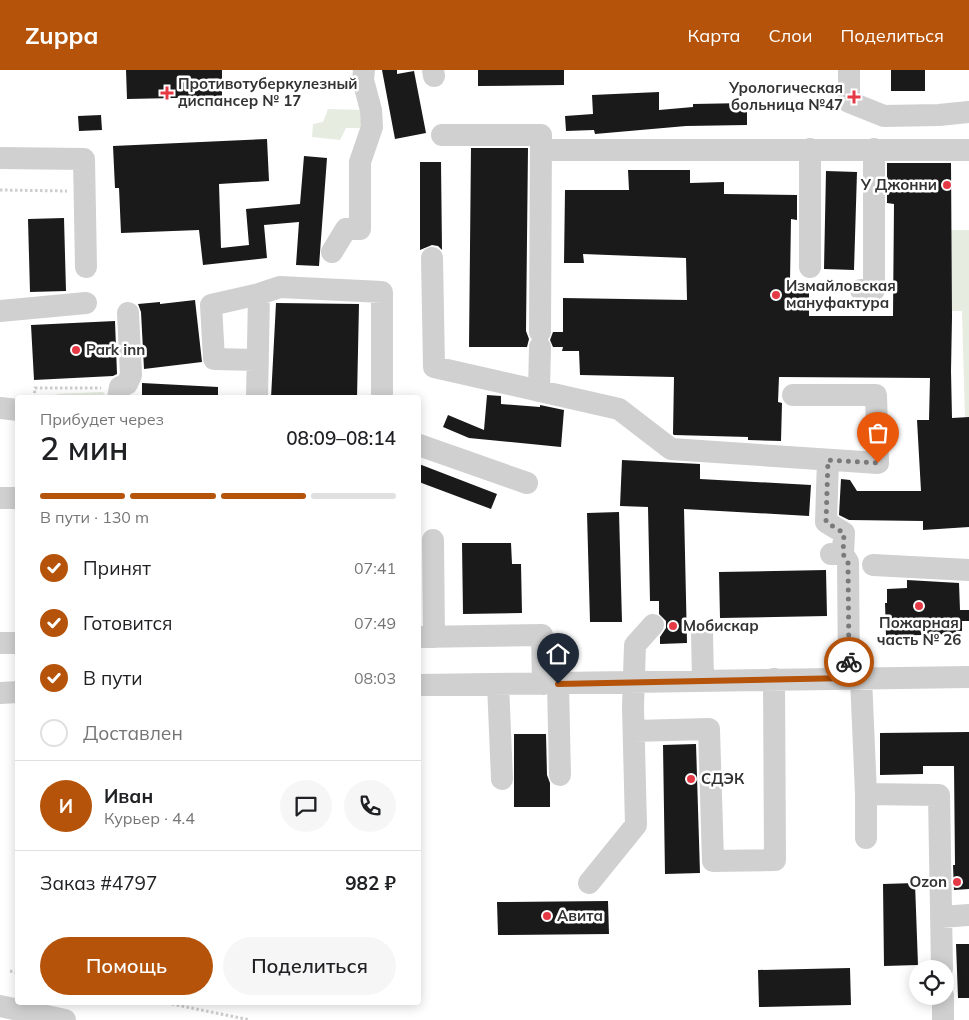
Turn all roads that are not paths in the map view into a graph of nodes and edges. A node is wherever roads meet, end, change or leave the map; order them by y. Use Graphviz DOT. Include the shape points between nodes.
graph roads {
  1 [pos="364,70"];
  2 [pos="849,70"];
  3 [pos="969,112"];
  4 [pos="442,135"];
  5 [pos="810,149"];
  6 [pos="874,149"];
  7 [pos="541,150"];
  8 [pos="969,150"];
  9 [pos="0,158"];
  10 [pos="332,252"];
  11 [pos="432,258"];
  12 [pos="86,267"];
  13 [pos="810,267"];
  14 [pos="861,290"];
  15 [pos="259,294"];
  16 [pos="86,303"];
  17 [pos="0,311"];
  18 [pos="128,313"];
  19 [pos="258,360"];
  20 [pos="539,391"];
  21 [pos="119,392"];
  22 [pos="382,393"];
  23 [pos="257,395"];
  24 [pos="793,395"];
  25 [pos="0,408"];
  26 [pos="15,410"];
  27 [pos="421,445"];
  28 [pos="828,460"];
  29 [pos="527,483"];
  30 [pos="0,498"];
  31 [pos="15,498"];
  32 [pos="433,540"];
  33 [pos="873,565"];
  34 [pos="969,570"];
  35 [pos="653,625"];
  36 [pos="702,633"];
  37 [pos="426,637"];
  38 [pos="0,643"];
  39 [pos="15,643"];
  40 [pos="969,677"];
  41 [pos="855,678"];
  42 [pos="774,679"];
  43 [pos="703,680"];
  44 [pos="633,682"];
  45 [pos="498,684"];
  46 [pos="550,684"];
  47 [pos="421,685"];
  48 [pos="15,692"];
  49 [pos="0,693"];
  50 [pos="634,730"];
  51 [pos="560,776"];
  52 [pos="502,779"];
  53 [pos="866,794"];
  54 [pos="866,838"];
  55 [pos="590,883"];
  56 [pos="969,915"];
  57 [pos="941,917"];
  58 [pos="942,960"];
  59 [pos="943,1005"];
  60 [pos="0,1006"];
  61 [pos="65,1020"];
  62 [pos="943,1020"];
  1 -- 10 [label="street" via="372,127 360,162 360,229 346,229"];
  2 -- 3 [label="street" via="849,102 884,116"];
  4 -- 7 [label="street" via="541,135"];
  5 -- 6 [label="street"];
  5 -- 7 [label="street"];
  5 -- 13 [label="street"];
  6 -- 8 [label="street"];
  6 -- 14 [label="street" via="874,290"];
  7 -- 20 [label="street"];
  9 -- 12 [label="street" via="84,159"];
  11 -- 20 [label="street" via="434,367"];
  15 -- 19 [label="street"];
  15 -- 19 [label="street" via="211,306 214,359"];
  15 -- 22 [label="street" via="280,287 382,292"];
  16 -- 17 [label="street"];
  18 -- 21 [label="street" via="131,375 128,384"];
  19 -- 23 [label="street"];
  20 -- 28 [label="street" via="619,409 671,449"];
  24 -- 28 [label="street" via="876,395 878,463"];
  25 -- 26 [label="street"];
  27 -- 29 [label="street"];
  28 -- 41 [label="street" via="826,522 844,533 837,554 848,562"];
  30 -- 31 [label="street"];
  32 -- 37 [label="street"];
  33 -- 34 [label="street"];
  35 -- 44 [label="street" via="635,645"];
  36 -- 43 [label="street"];
  37 -- 46 [label="street" via="542,635"];
  38 -- 39 [label="street"];
  40 -- 41 [label="street"];
  41 -- 42 [label="street"];
  41 -- 53 [label="street"];
  42 -- 43 [label="street"];
  42 -- 50 [label="street" via="775,860 713,861 709,729"];
  43 -- 44 [label="street"];
  44 -- 46 [label="street"];
  44 -- 50 [label="street"];
  45 -- 46 [label="street"];
  45 -- 47 [label="street"];
  45 -- 52 [label="street"];
  46 -- 51 [label="street"];
  48 -- 49 [label="street"];
  50 -- 55 [label="street" via="636,825"];
  53 -- 54 [label="street"];
  53 -- 57 [label="street" via="940,795"];
  56 -- 57 [label="street"];
  57 -- 58 [label="street"];
  59 -- 62 [label="street"];
  60 -- 61 [label="street"];
}
